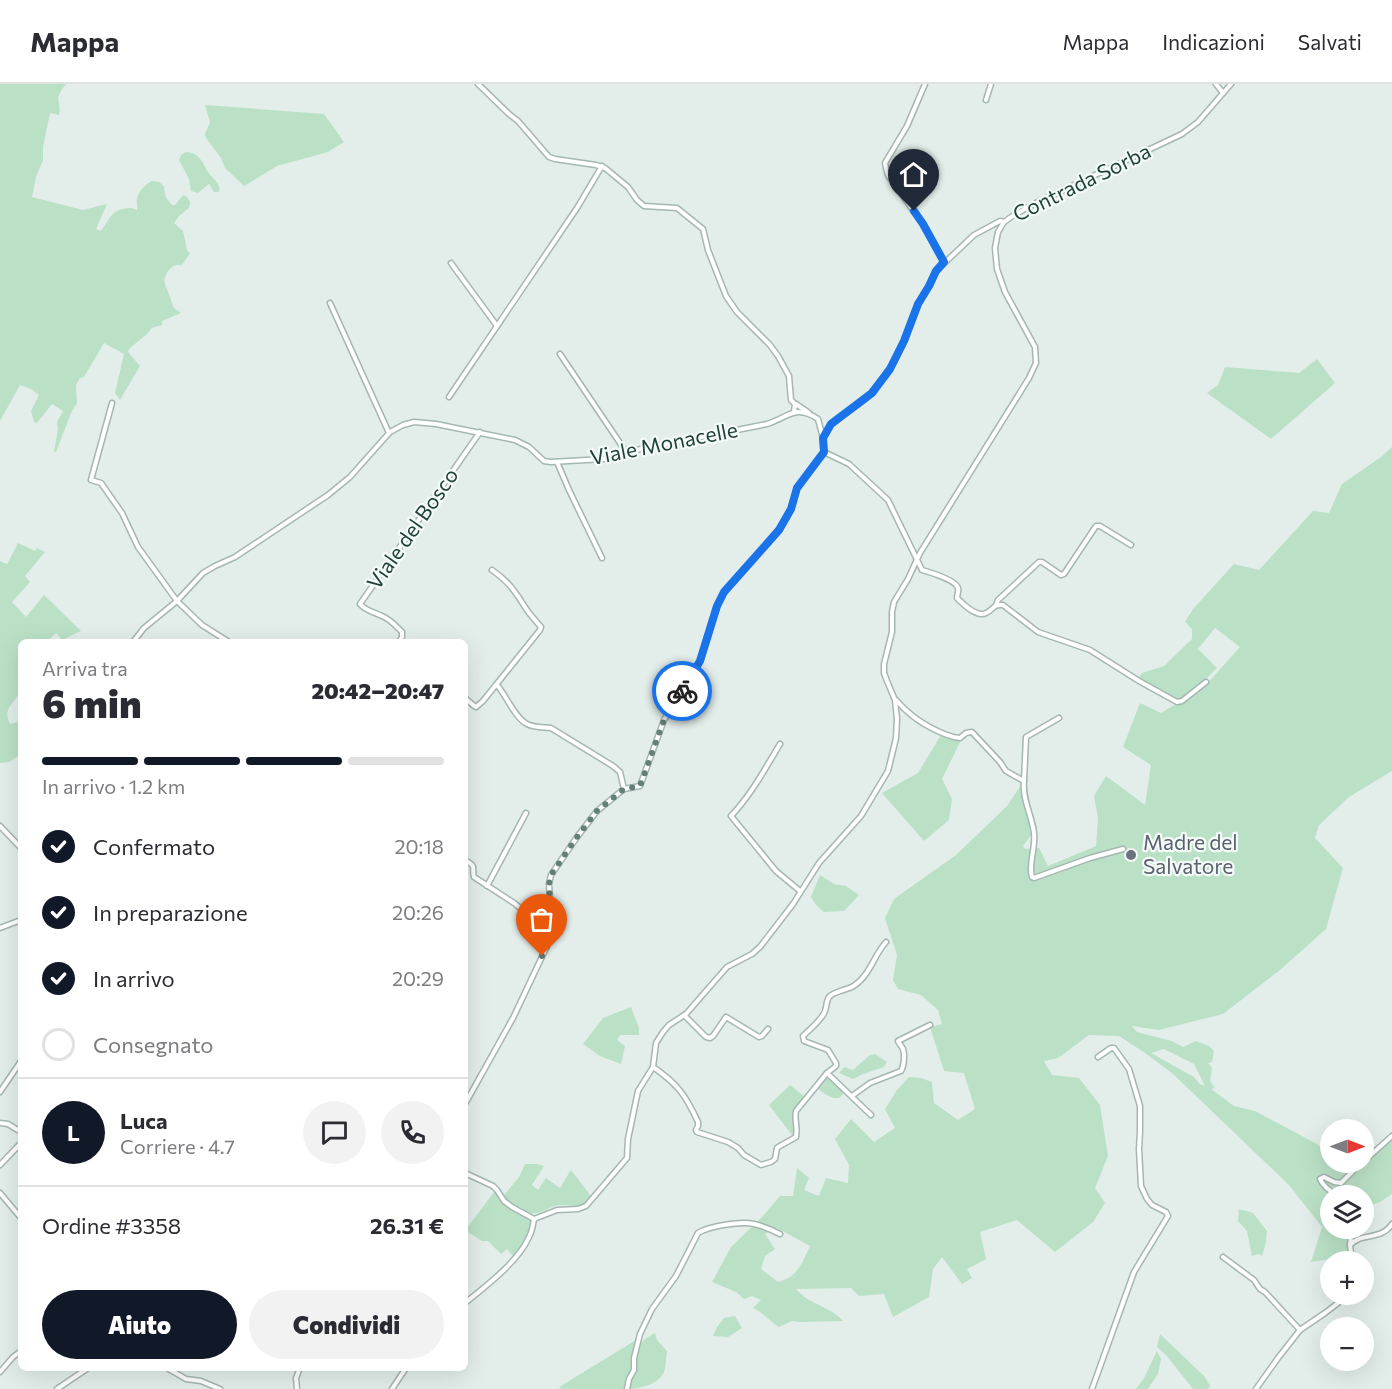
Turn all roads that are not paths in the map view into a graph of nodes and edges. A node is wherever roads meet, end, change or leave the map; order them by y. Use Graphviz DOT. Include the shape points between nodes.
graph roads {
  1 [pos="478,84"];
  2 [pos="925,84"];
  3 [pos="991,84"];
  4 [pos="1216,84"];
  5 [pos="1231,84"];
  6 [pos="1223,93"];
  7 [pos="986,100"];
  8 [pos="602,166"];
  9 [pos="1004,222"];
  10 [pos="944,262"];
  11 [pos="451,263"];
  12 [pos="330,303"];
  13 [pos="497,326"];
  14 [pos="560,354"];
  15 [pos="449,397"];
  16 [pos="112,404"];
  17 [pos="795,404"];
  18 [pos="794,412"];
  19 [pos="810,414"];
  20 [pos="818,419"];
  21 [pos="831,424"];
  22 [pos="480,432"];
  23 [pos="388,433"];
  24 [pos="823,438"];
  25 [pos="626,452"];
  26 [pos="824,452"];
  27 [pos="557,462"];
  28 [pos="1131,544"];
  29 [pos="602,558"];
  30 [pos="916,560"];
  31 [pos="492,570"];
  32 [pos="177,601"];
  33 [pos="996,605"];
  34 [pos="135,639"];
  35 [pos="224,639"];
  36 [pos="401,639"];
  37 [pos="1206,682"];
  38 [pos="497,685"];
  39 [pos="896,700"];
  40 [pos="468,701"];
  41 [pos="906,711"];
  42 [pos="1059,718"];
  43 [pos="897,720"];
  44 [pos="780,744"];
  45 [pos="1024,781"];
  46 [pos="624,789"];
  47 [pos="526,813"];
  48 [pos="0,826"];
  49 [pos="18,845"];
  50 [pos="1123,849"];
  51 [pos="468,862"];
  52 [pos="487,886"];
  53 [pos="801,891"];
  54 [pos="18,921"];
  55 [pos="0,928"];
  56 [pos="547,930"];
  57 [pos="886,942"];
  58 [pos="684,1015"];
  59 [pos="930,1026"];
  60 [pos="768,1029"];
  61 [pos="1098,1057"];
  62 [pos="18,1066"];
  63 [pos="653,1067"];
  64 [pos="827,1073"];
  65 [pos="0,1092"];
  66 [pos="852,1096"];
  67 [pos="468,1099"];
  68 [pos="871,1115"];
  69 [pos="0,1123"];
  70 [pos="18,1130"];
  71 [pos="1392,1136"];
  72 [pos="18,1146"];
  73 [pos="1374,1152"];
  74 [pos="0,1165"];
  75 [pos="1352,1173"];
  76 [pos="468,1174"];
  77 [pos="1325,1185"];
  78 [pos="0,1193"];
  79 [pos="18,1214"];
  80 [pos="534,1219"];
  81 [pos="1392,1224"];
  82 [pos="780,1234"];
  83 [pos="1351,1239"];
  84 [pos="1350,1245"];
  85 [pos="1351,1251"];
  86 [pos="1223,1257"];
  87 [pos="468,1300"];
  88 [pos="1335,1305"];
  89 [pos="1300,1330"];
  90 [pos="18,1354"];
  91 [pos="84,1371"];
  92 [pos="172,1371"];
  93 [pos="299,1371"];
  94 [pos="404,1371"];
  95 [pos="0,1372"];
  96 [pos="57,1389"];
  97 [pos="220,1389"];
  98 [pos="297,1389"];
  99 [pos="392,1389"];
  100 [pos="627,1389"];
  101 [pos="1092,1389"];
  102 [pos="1256,1389"];
  1 -- 8 [label="street" via="552,159"];
  2 -- 10 [label="street" via="885,164 888,177 896,182"];
  3 -- 7 [label="street"];
  4 -- 6 [label="street"];
  5 -- 6 [label="street, Contrada Sorba"];
  6 -- 9 [label="street, Contrada Sorba" via="1182,134"];
  8 -- 13 [label="street"];
  8 -- 17 [label="street" via="644,206 677,208 703,229 726,296 778,356 789,376 791,400"];
  9 -- 10 [label="street" via="974,235"];
  9 -- 30 [label="street, Contrada Sorba" via="995,248 997,269 1035,347 1036,363"];
  10 -- 21 [label="street" via="918,304 890,369 872,393"];
  11 -- 13 [label="street"];
  12 -- 23 [label="street"];
  13 -- 15 [label="street"];
  14 -- 25 [label="street"];
  16 -- 32 [label="street" via="91,480 101,483 122,513 138,547"];
  17 -- 18 [label="street"];
  17 -- 19 [label="street"];
  18 -- 19 [label="street"];
  18 -- 25 [label="street, Viale Monacelle" via="767,424"];
  19 -- 20 [label="street"];
  20 -- 21 [label="street"];
  20 -- 24 [label="street"];
  21 -- 24 [label="street"];
  22 -- 23 [label="street, Viale Monacelle" via="414,422"];
  22 -- 27 [label="street, Viale Monacelle" via="515,440 544,461"];
  22 -- 36 [label="street, Viale del Bosco" via="360,604 392,622 402,632"];
  23 -- 32 [label="street" via="335,490 235,557 203,573"];
  24 -- 26 [label="street"];
  25 -- 27 [label="street, Viale Monacelle" via="604,459"];
  26 -- 30 [label="street" via="849,464 888,500"];
  26 -- 46 [label="street" via="797,488 779,530 724,592 700,661 669,711 642,783"];
  27 -- 29 [label="street"];
  28 -- 33 [label="street" via="1096,526 1065,574 1039,562"];
  30 -- 33 [label="street" via="922,570 956,585 957,598 977,613 986,614"];
  30 -- 39 [label="street, Contrada Sorba" via="894,602 891,640 884,664"];
  31 -- 38 [label="street" via="504,578 541,627"];
  32 -- 34 [label="street"];
  32 -- 35 [label="street" via="202,625"];
  33 -- 37 [label="street" via="1003,605 1038,632 1090,650 1177,702"];
  38 -- 40 [label="street" via="476,707"];
  38 -- 46 [label="street" via="524,722 551,729 613,766 620,772"];
  39 -- 41 [label="street"];
  39 -- 43 [label="street"];
  41 -- 43 [label="street"];
  41 -- 45 [label="street" via="954,738 972,732 1006,771"];
  42 -- 45 [label="street" via="1026,737"];
  43 -- 53 [label="street" via="888,771 861,816 819,863"];
  44 -- 53 [label="street" via="731,816 776,871"];
  45 -- 50 [label="street" via="1035,836 1032,877"];
  46 -- 56 [label="street" via="597,811 551,875"];
  47 -- 52 [label="street"];
  48 -- 49 [label="street"];
  51 -- 52 [label="street" via="473,865 474,877"];
  52 -- 56 [label="street"];
  53 -- 58 [label="street" via="760,947 721,972"];
  54 -- 55 [label="street"];
  56 -- 67 [label="street" via="548,944 537,969"];
  57 -- 64 [label="street" via="855,985 829,997 822,1016 803,1036 804,1041 828,1050 836,1066"];
  58 -- 60 [label="street" via="710,1038 726,1017 759,1037"];
  58 -- 63 [label="street" via="669,1025 656,1043"];
  59 -- 66 [label="street" via="898,1041 903,1049 901,1071 870,1083"];
  61 -- 101 [label="street" via="1114,1048 1129,1069 1140,1106 1142,1186 1152,1205 1168,1216 1132,1278"];
  62 -- 65 [label="street"];
  63 -- 64 [label="street" via="685,1095 698,1122 697,1132 728,1142 761,1165 775,1159 777,1148 796,1137 796,1111"];
  63 -- 80 [label="street" via="638,1091 627,1158 586,1206 557,1210"];
  64 -- 66 [label="street"];
  66 -- 68 [label="street"];
  69 -- 70 [label="street"];
  71 -- 73 [label="street"];
  72 -- 74 [label="street"];
  75 -- 77 [label="street" via="1341,1183 1322,1177"];
  76 -- 80 [label="street" via="493,1186 504,1201"];
  78 -- 79 [label="street"];
  80 -- 87 [label="street" via="529,1238 513,1261"];
  81 -- 84 [label="street" via="1384,1233"];
  82 -- 100 [label="street" via="752,1223 698,1233 640,1334"];
  83 -- 84 [label="street"];
  84 -- 85 [label="street"];
  86 -- 89 [label="street" via="1254,1280"];
  88 -- 89 [label="street"];
  89 -- 102 [label="street"];
  90 -- 95 [label="street"];
  91 -- 96 [label="street"];
  92 -- 97 [label="street"];
  93 -- 98 [label="street"];
  94 -- 99 [label="street"];
}
